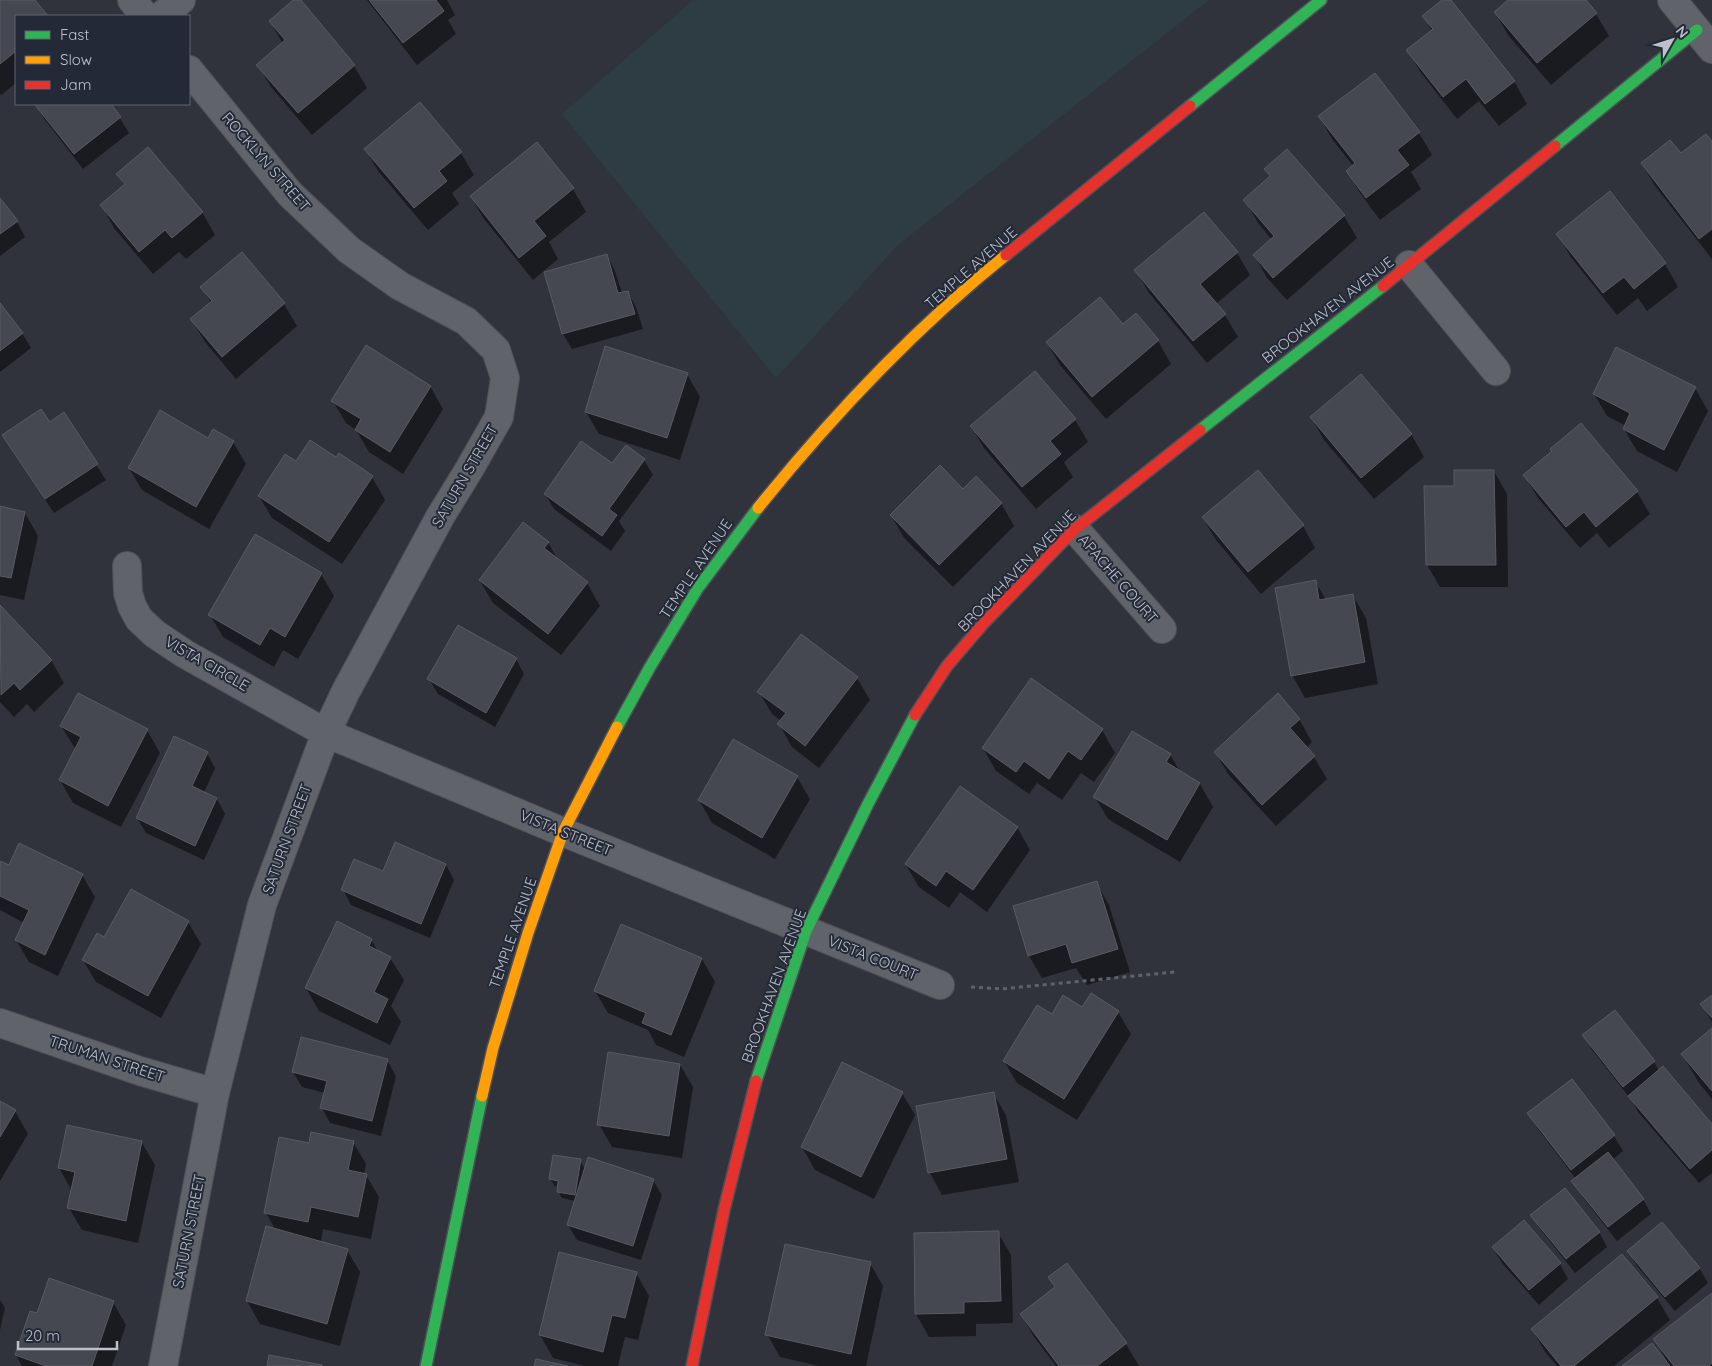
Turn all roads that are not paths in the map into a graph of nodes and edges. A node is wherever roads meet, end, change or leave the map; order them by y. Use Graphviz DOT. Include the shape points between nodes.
graph roads {
  1 [pos="132,0"];
  2 [pos="181,0"];
  3 [pos="1321,0"];
  4 [pos="1672,0"];
  5 [pos="144,15"];
  6 [pos="162,15"];
  7 [pos="1704,39"];
  8 [pos="190,71"];
  9 [pos="1409,265"];
  10 [pos="496,350"];
  11 [pos="1496,371"];
  12 [pos="1075,529"];
  13 [pos="128,566"];
  14 [pos="1162,629"];
  15 [pos="326,733"];
  16 [pos="563,832"];
  17 [pos="806,931"];
  18 [pos="940,986"];
  19 [pos="0,1023"];
  20 [pos="215,1093"];
  21 [pos="163,1366"];
  22 [pos="426,1366"];
  23 [pos="692,1366"];
  1 -- 5 [label="street"];
  2 -- 6 [label="street"];
  3 -- 16 [label="street, TEMPLE AVENUE" via="989,270 857,394 792,466 698,588 619,723"];
  4 -- 7 [label="street"];
  7 -- 9 [label="street, BROOKHAVEN AVENUE"];
  8 -- 10 [label="street, ROCKLYN STREET" via="290,194 349,250 400,286 466,321"];
  9 -- 11 [label="street"];
  9 -- 12 [label="street, BROOKHAVEN AVENUE"];
  10 -- 15 [label="street, SATURN STREET" via="505,378 499,417 435,526"];
  12 -- 14 [label="street, APACHE COURT"];
  12 -- 17 [label="street, BROOKHAVEN AVENUE" via="947,666 908,729 868,804"];
  13 -- 15 [label="street, VISTA CIRCLE" via="128,593 132,606 139,619 155,634"];
  15 -- 16 [label="street, VISTA STREET"];
  15 -- 20 [label="street, SATURN STREET" via="262,905"];
  16 -- 17 [label="street, VISTA STREET"];
  16 -- 22 [label="street, TEMPLE AVENUE" via="493,1048"];
  17 -- 18 [label="street, VISTA COURT"];
  17 -- 23 [label="street, BROOKHAVEN AVENUE" via="759,1069 724,1210"];
  19 -- 20 [label="street, TRUMAN STREET" via="140,1072"];
  20 -- 21 [label="street, SATURN STREET"];
}
